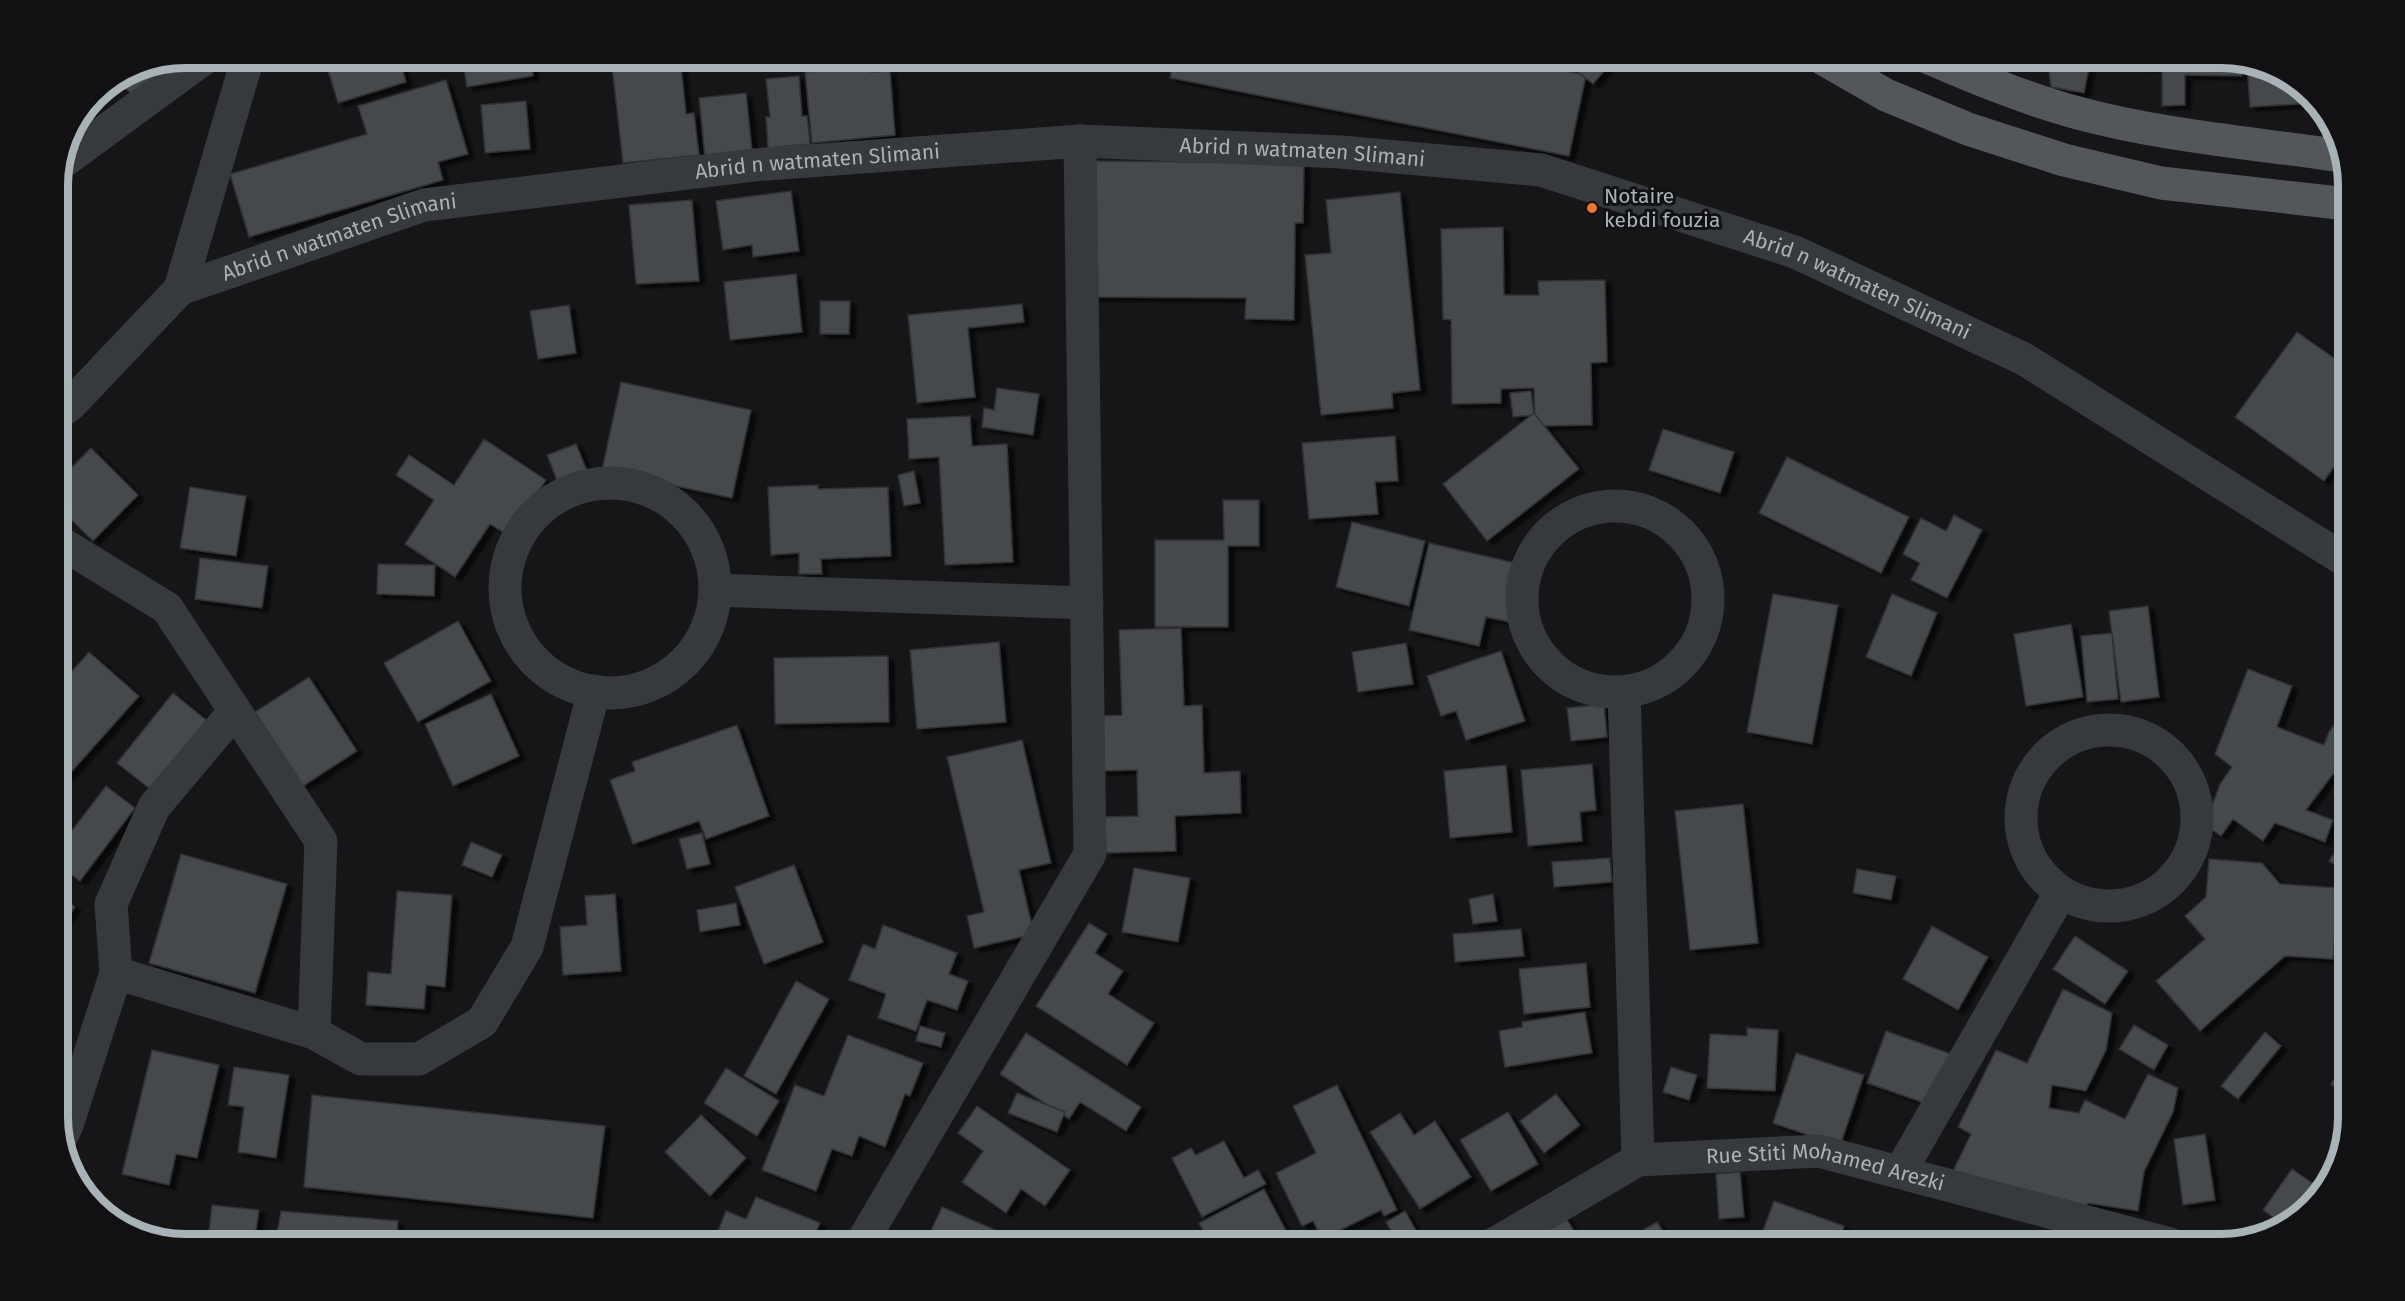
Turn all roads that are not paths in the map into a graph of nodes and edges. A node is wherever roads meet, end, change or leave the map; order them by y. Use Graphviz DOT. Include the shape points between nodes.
graph roads {
  1 [pos="191,68"];
  2 [pos="246,68"];
  3 [pos="1839,68"];
  4 [pos="1954,68"];
  5 [pos="1080,141"];
  6 [pos="2333,155"];
  7 [pos="71,156"];
  8 [pos="2337,203"];
  9 [pos="180,289"];
  10 [pos="68,406"];
  11 [pos="68,547"];
  12 [pos="2337,555"];
  13 [pos="715,591"];
  14 [pos="1087,603"];
  15 [pos="594,691"];
  16 [pos="1624,692"];
  17 [pos="234,712"];
  18 [pos="2061,892"];
  19 [pos="116,973"];
  20 [pos="314,1033"];
  21 [pos="68,1122"];
  22 [pos="1638,1160"];
  23 [pos="1900,1172"];
  24 [pos="867,1234"];
  25 [pos="1511,1234"];
  26 [pos="2132,1234"];
  1 -- 7 [label="street"];
  2 -- 9 [label="street"];
  3 -- 8 [label="main road" via="1886,95 1968,129 2064,160 2161,183"];
  4 -- 6 [label="main road" via="2078,113 2170,132"];
  5 -- 9 [label="street, Abrid n watmaten Slimani" via="753,165 424,205"];
  5 -- 12 [label="street, Abrid n watmaten Slimani" via="1341,152 1541,170 1795,252 2024,359"];
  5 -- 14 [label="street"];
  9 -- 10 [label="street"];
  11 -- 17 [label="street" via="167,608"];
  13 -- 14 [label="street"];
  13 -- 15 [label="street" via="713,614 700,644 677,670 648,687 616,694"];
  13 -- 15 [label="street" via="707,545 687,516 658,494 623,483 587,485 553,499 527,523 509,555 504,591 510,624 526,653 551,676 582,690"];
  14 -- 24 [label="street" via="1090,854"];
  15 -- 20 [label="street" via="527,947 482,1022 419,1059 361,1059"];
  16 -- 16 [label="street" via="1592,690 1563,677 1540,655 1525,626 1522,606 1528,564 1545,537 1569,517 1599,506 1630,506 1658,515 1682,533 1700,558 1708,586 1707,617 1697,645 1678,668 1653,684"];
  16 -- 22 [label="street"];
  17 -- 19 [label="street" via="153,807 111,903"];
  17 -- 20 [label="street" via="321,841"];
  18 -- 18 [label="street" via="2088,904 2118,906 2147,898 2172,881 2190,856 2198,828 2195,798 2184,770 2164,748 2137,734 2109,730 2081,734 2056,747 2037,768 2025,793 2021,821 2026,848 2040,873"];
  18 -- 23 [label="street"];
  19 -- 20 [label="street"];
  19 -- 21 [label="street"];
  22 -- 23 [label="street, Rue Stiti Mohamed Arezki" via="1819,1151"];
  22 -- 25 [label="street, Rue Stiti Mohamed Arezki"];
  23 -- 26 [label="street, Rue Stiti Mohamed Arezki"];
}
